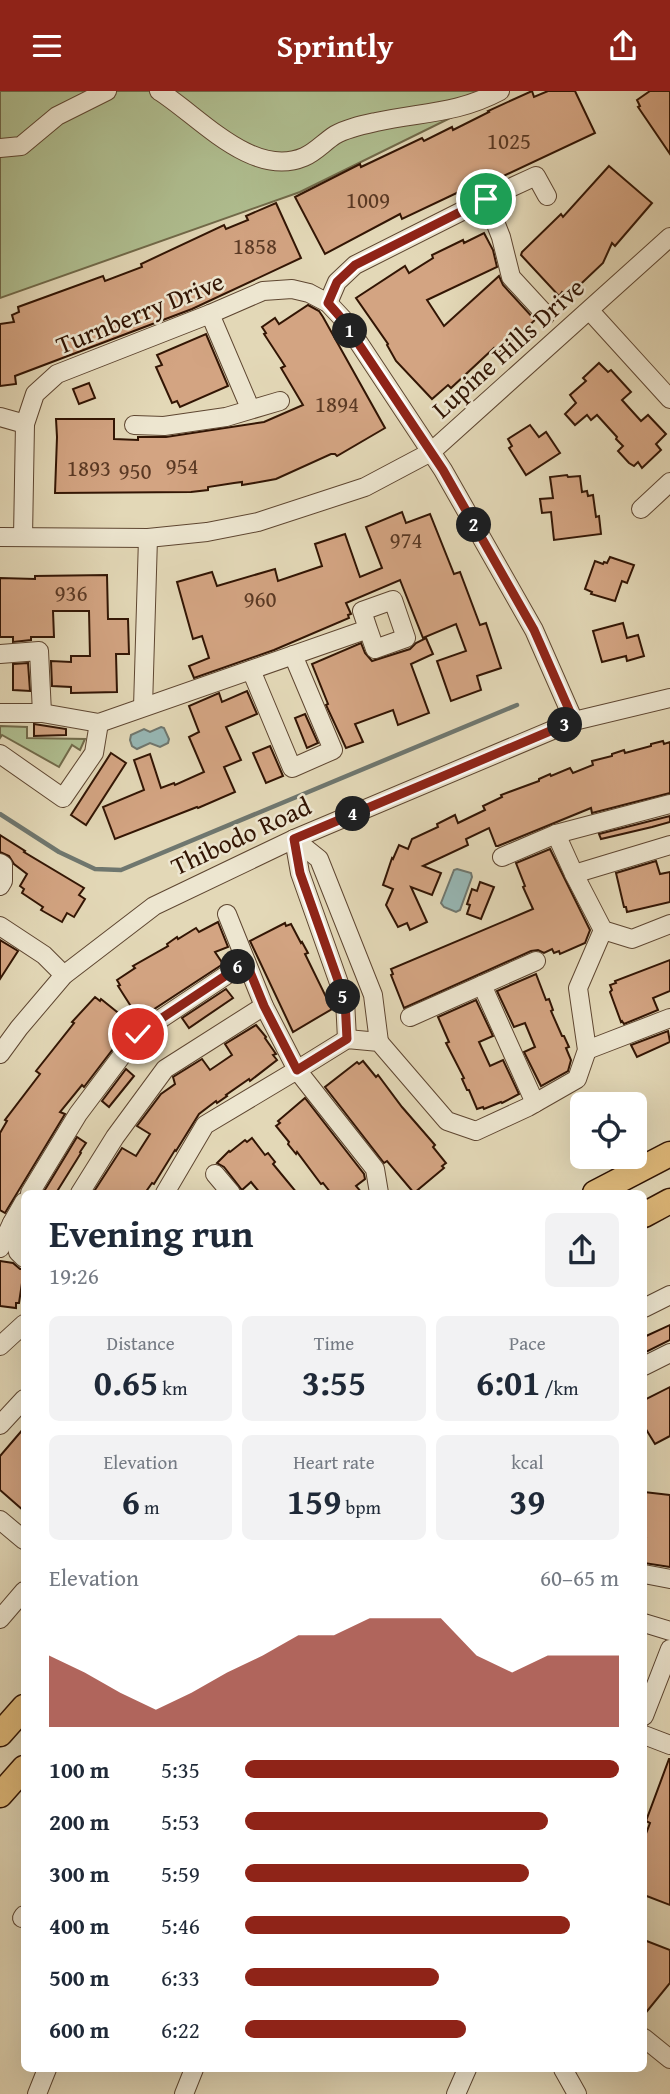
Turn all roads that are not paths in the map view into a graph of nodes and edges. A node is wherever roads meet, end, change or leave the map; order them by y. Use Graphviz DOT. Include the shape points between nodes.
graph roads {
  1 [pos="107,91"];
  2 [pos="159,91"];
  3 [pos="500,91"];
  4 [pos="0,148"];
  5 [pos="547,196"];
  6 [pos="486,199"];
  7 [pos="670,237"];
  8 [pos="328,303"];
  9 [pos="590,311"];
  10 [pos="210,314"];
  11 [pos="546,315"];
  12 [pos="669,396"];
  13 [pos="280,401"];
  14 [pos="250,408"];
  15 [pos="0,417"];
  16 [pos="25,424"];
  17 [pos="134,425"];
  18 [pos="431,451"];
  19 [pos="670,482"];
  20 [pos="641,509"];
  21 [pos="0,537"];
  22 [pos="23,537"];
  23 [pos="148,538"];
  24 [pos="368,629"];
  25 [pos="0,654"];
  26 [pos="292,655"];
  27 [pos="251,670"];
  28 [pos="670,698"];
  29 [pos="143,708"];
  30 [pos="0,713"];
  31 [pos="42,713"];
  32 [pos="574,721"];
  33 [pos="99,723"];
  34 [pos="0,754"];
  35 [pos="670,804"];
  36 [pos="556,834"];
  37 [pos="294,839"];
  38 [pos="670,845"];
  39 [pos="502,857"];
  40 [pos="0,863"];
  41 [pos="574,874"];
  42 [pos="0,885"];
  43 [pos="227,914"];
  44 [pos="670,924"];
  45 [pos="0,926"];
  46 [pos="603,930"];
  47 [pos="536,961"];
  48 [pos="246,962"];
  49 [pos="64,975"];
  50 [pos="482,985"];
  51 [pos="264,1006"];
  52 [pos="410,1017"];
  53 [pos="670,1018"];
  54 [pos="347,1039"];
  55 [pos="379,1042"];
  56 [pos="587,1050"];
  57 [pos="0,1054"];
  58 [pos="297,1070"];
  59 [pos="535,1104"];
  60 [pos="670,1154"];
  61 [pos="215,1174"];
  62 [pos="32,1190"];
  63 [pos="82,1190"];
  64 [pos="167,1190"];
  65 [pos="228,1190"];
  66 [pos="378,1190"];
  67 [pos="602,1190"];
  68 [pos="670,1201"];
  69 [pos="21,1207"];
  70 [pos="647,1213"];
  71 [pos="12,1223"];
  72 [pos="0,1248"];
  73 [pos="21,1255"];
  74 [pos="670,1295"];
  75 [pos="647,1306"];
  76 [pos="21,1327"];
  77 [pos="0,1346"];
  78 [pos="670,1353"];
  79 [pos="647,1364"];
  80 [pos="21,1402"];
  81 [pos="0,1425"];
  82 [pos="0,1520"];
  83 [pos="21,1538"];
  84 [pos="647,1575"];
  85 [pos="670,1579"];
  86 [pos="21,1594"];
  87 [pos="3,1609"];
  88 [pos="647,1624"];
  89 [pos="670,1631"];
  90 [pos="670,1649"];
  91 [pos="647,1708"];
  92 [pos="21,1710"];
  93 [pos="0,1734"];
  94 [pos="647,1736"];
  95 [pos="670,1745"];
  96 [pos="21,1771"];
  97 [pos="0,1795"];
  98 [pos="647,2040"];
  99 [pos="668,2052"];
  100 [pos="46,2072"];
  101 [pos="193,2072"];
  102 [pos="466,2072"];
  103 [pos="565,2072"];
  104 [pos="38,2094"];
  105 [pos="184,2094"];
  106 [pos="456,2094"];
  107 [pos="577,2094"];
  1 -- 4 [label="street" via="57,116 21,146"];
  2 -- 3 [label="street" via="236,147 282,161 305,157 336,135 360,126 457,109"];
  5 -- 6 [label="street" via="536,176"];
  6 -- 8 [label="street" via="355,265 337,282"];
  6 -- 11 [label="street" via="511,277"];
  7 -- 9 [label="street, Lupine Hills Drive"];
  8 -- 10 [label="street, Turnberry Drive" via="309,292 263,291"];
  8 -- 18 [label="street"];
  9 -- 12 [label="street"];
  9 -- 18 [label="street, Lupine Hills Drive"];
  10 -- 14 [label="street"];
  10 -- 16 [label="street, Turnberry Drive" via="57,374 35,394"];
  13 -- 14 [label="street"];
  14 -- 17 [label="street" via="226,417 164,426"];
  15 -- 16 [label="street"];
  16 -- 22 [label="street, Turnberry Drive"];
  18 -- 23 [label="street, Lupine Hills Drive" via="365,487 258,522"];
  18 -- 32 [label="street" via="534,630"];
  19 -- 20 [label="street"];
  21 -- 22 [label="street, Lupine Hills Drive"];
  22 -- 23 [label="street, Lupine Hills Drive"];
  23 -- 29 [label="street"];
  24 -- 26 [label="street"];
  25 -- 31 [label="street" via="39,651"];
  26 -- 27 [label="street"];
  26 -- 27 [label="street" via="333,750 292,768"];
  27 -- 29 [label="street"];
  28 -- 32 [label="street, Thibodo Road"];
  29 -- 33 [label="street"];
  30 -- 31 [label="street"];
  31 -- 33 [label="street"];
  32 -- 37 [label="street, Thibodo Road"];
  33 -- 34 [label="street" via="94,753 63,797"];
  35 -- 36 [label="street"];
  36 -- 39 [label="street"];
  36 -- 41 [label="street"];
  37 -- 49 [label="street, Thibodo Road" via="154,906"];
  37 -- 54 [label="street" via="300,873 345,1000"];
  37 -- 55 [label="street" via="319,859 373,995"];
  38 -- 41 [label="street"];
  40 -- 42 [label="street"];
  41 -- 46 [label="street"];
  43 -- 48 [label="street"];
  44 -- 46 [label="street" via="632,939"];
  45 -- 49 [label="street" via="44,955"];
  46 -- 56 [label="street" via="578,988"];
  47 -- 50 [label="street"];
  48 -- 51 [label="street"];
  48 -- 62 [label="street" via="138,1034 78,1114"];
  49 -- 57 [label="street, Thibodo Road"];
  50 -- 52 [label="street"];
  50 -- 59 [label="street"];
  51 -- 58 [label="street"];
  51 -- 63 [label="street" via="165,1069"];
  53 -- 56 [label="street"];
  54 -- 55 [label="street"];
  54 -- 58 [label="street"];
  55 -- 59 [label="street" via="447,1121 476,1131"];
  56 -- 59 [label="street" via="577,1079"];
  58 -- 64 [label="street" via="205,1125"];
  58 -- 66 [label="street" via="375,1170"];
  60 -- 67 [label="highway"];
  61 -- 65 [label="street"];
  68 -- 70 [label="highway"];
  69 -- 71 [label="street"];
  71 -- 72 [label="street"];
  71 -- 73 [label="street"];
  74 -- 75 [label="street"];
  76 -- 77 [label="street"];
  78 -- 79 [label="street"];
  80 -- 81 [label="street"];
  82 -- 83 [label="street"];
  84 -- 85 [label="street"];
  86 -- 87 [label="street"];
  88 -- 89 [label="street"];
  90 -- 91 [label="street"];
  92 -- 93 [label="highway"];
  94 -- 95 [label="street"];
  96 -- 97 [label="highway"];
  98 -- 99 [label="street"];
  100 -- 104 [label="street"];
  101 -- 105 [label="street"];
  102 -- 106 [label="street"];
  103 -- 107 [label="street"];
}
